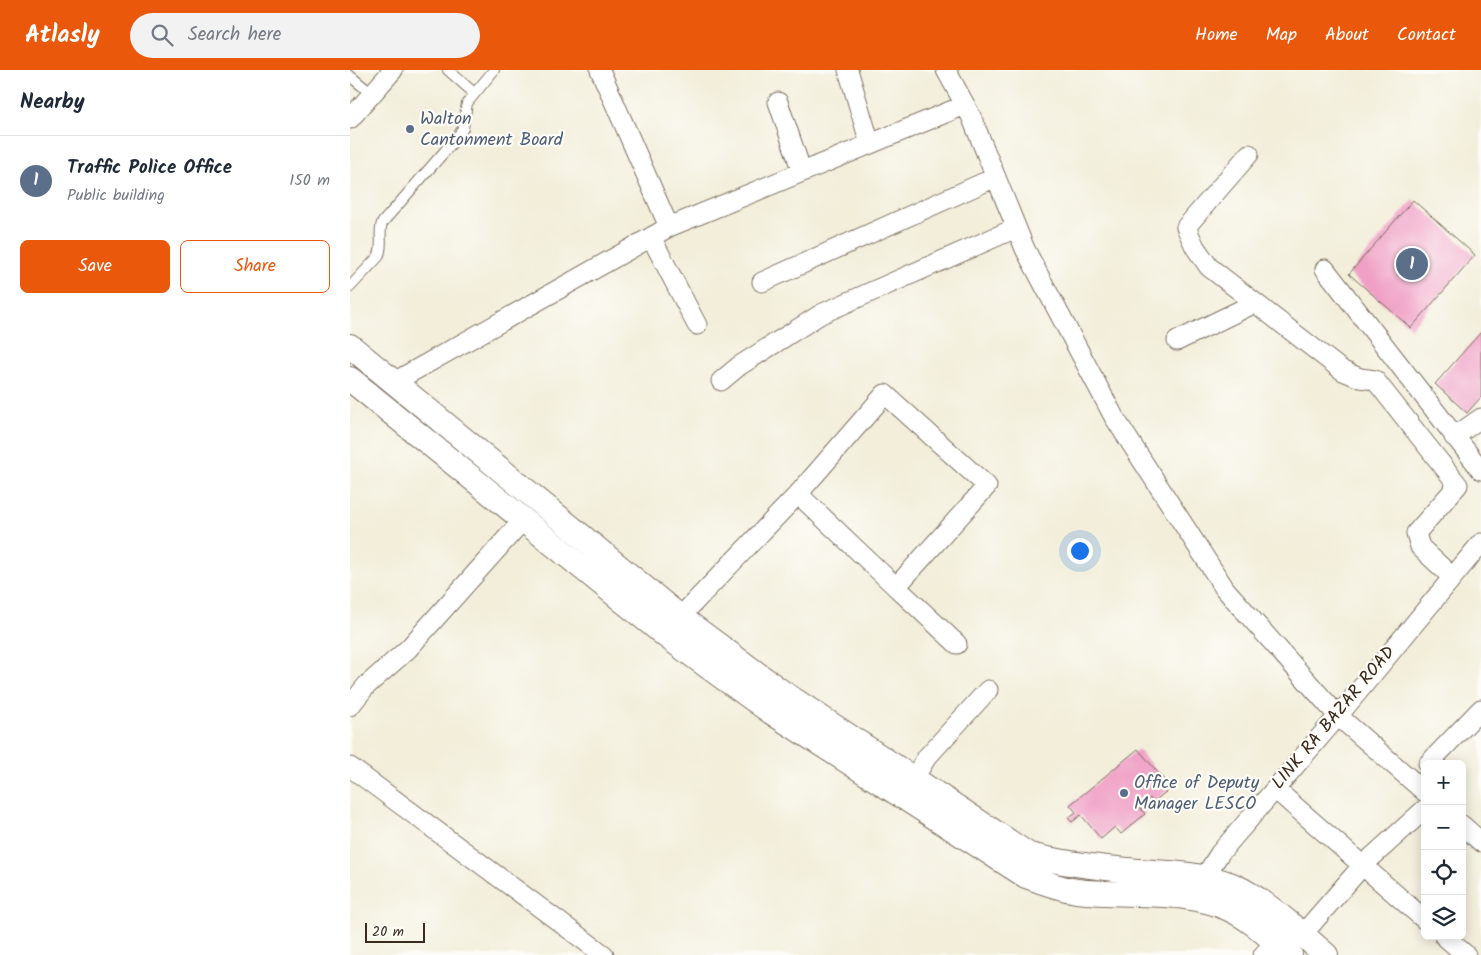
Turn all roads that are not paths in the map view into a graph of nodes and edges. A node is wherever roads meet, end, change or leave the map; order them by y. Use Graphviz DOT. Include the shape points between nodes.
graph roads {
  1 [pos="393,70"];
  2 [pos="448,70"];
  3 [pos="494,70"];
  4 [pos="600,70"];
  5 [pos="848,70"];
  6 [pos="946,70"];
  7 [pos="350,76"];
  8 [pos="474,93"];
  9 [pos="372,94"];
  10 [pos="778,102"];
  11 [pos="965,105"];
  12 [pos="350,119"];
  13 [pos="870,144"];
  14 [pos="1249,154"];
  15 [pos="802,172"];
  16 [pos="996,177"];
  17 [pos="669,227"];
  18 [pos="1016,228"];
  19 [pos="651,237"];
  20 [pos="1325,269"];
  21 [pos="762,282"];
  22 [pos="350,287"];
  23 [pos="1255,303"];
  24 [pos="697,325"];
  25 [pos="1177,341"];
  26 [pos="350,346"];
  27 [pos="350,379"];
  28 [pos="721,380"];
  29 [pos="394,382"];
  30 [pos="1481,418"];
  31 [pos="1454,437"];
  32 [pos="1481,470"];
  33 [pos="798,494"];
  34 [pos="522,520"];
  35 [pos="1481,543"];
  36 [pos="1452,577"];
  37 [pos="896,587"];
  38 [pos="680,617"];
  39 [pos="958,644"];
  40 [pos="988,690"];
  41 [pos="350,706"];
  42 [pos="1481,709"];
  43 [pos="1338,716"];
  44 [pos="1432,760"];
  45 [pos="350,767"];
  46 [pos="1418,786"];
  47 [pos="908,788"];
  48 [pos="1275,789"];
  49 [pos="1421,814"];
  50 [pos="1466,829"];
  51 [pos="1481,842"];
  52 [pos="1362,866"];
  53 [pos="1202,889"];
  54 [pos="1421,917"];
  55 [pos="1302,934"];
  56 [pos="1449,940"];
  57 [pos="1276,951"];
  58 [pos="604,955"];
  59 [pos="1326,955"];
  60 [pos="1466,955"];
  1 -- 9 [label="street"];
  2 -- 8 [label="lane"];
  3 -- 8 [label="lane"];
  4 -- 17 [label="street"];
  5 -- 13 [label="street"];
  6 -- 11 [label="street"];
  7 -- 9 [label="lane"];
  8 -- 22 [label="lane" via="466,103 459,135 382,223 381,251"];
  9 -- 12 [label="street"];
  10 -- 15 [label="street"];
  11 -- 13 [label="street"];
  11 -- 16 [label="street"];
  13 -- 15 [label="street"];
  14 -- 23 [label="street" via="1186,227 1209,266"];
  15 -- 17 [label="street"];
  16 -- 18 [label="street"];
  16 -- 21 [label="street"];
  17 -- 19 [label="street"];
  18 -- 28 [label="street" via="821,314"];
  18 -- 43 [label="street" via="1114,417 1225,589"];
  19 -- 24 [label="street"];
  19 -- 29 [label="street"];
  20 -- 31 [label="street"];
  23 -- 25 [label="street"];
  23 -- 36 [label="street" via="1343,371 1375,380 1458,485 1416,534 1420,546"];
  26 -- 29 [label="street"];
  27 -- 34 [label="street"];
  29 -- 38 [label="street"];
  30 -- 31 [label="street"];
  31 -- 32 [label="street"];
  33 -- 37 [label="street"];
  33 -- 37 [label="street" via="885,394 987,486"];
  33 -- 38 [label="street"];
  34 -- 41 [label="street" via="408,649 366,686"];
  34 -- 47 [label="street" via="721,676"];
  35 -- 36 [label="street, LINK RA BAZAR ROAD"];
  36 -- 43 [label="street, LINK RA BAZAR ROAD"];
  37 -- 39 [label="street"];
  38 -- 47 [label="street"];
  40 -- 47 [label="street" via="927,757"];
  42 -- 44 [label="street"];
  43 -- 46 [label="street"];
  43 -- 48 [label="street, LINK RA BAZAR ROAD"];
  45 -- 58 [label="street"];
  47 -- 53 [label="street" via="1030,855 1075,865 1176,874"];
  48 -- 52 [label="street"];
  48 -- 53 [label="street, LINK RA BAZAR ROAD" via="1220,853"];
  49 -- 52 [label="street"];
  50 -- 51 [label="street"];
  52 -- 54 [label="street"];
  52 -- 55 [label="street"];
  53 -- 55 [label="street" via="1219,881 1245,892"];
  53 -- 57 [label="street" via="1243,916"];
  55 -- 59 [label="street"];
  56 -- 60 [label="street"];
}
